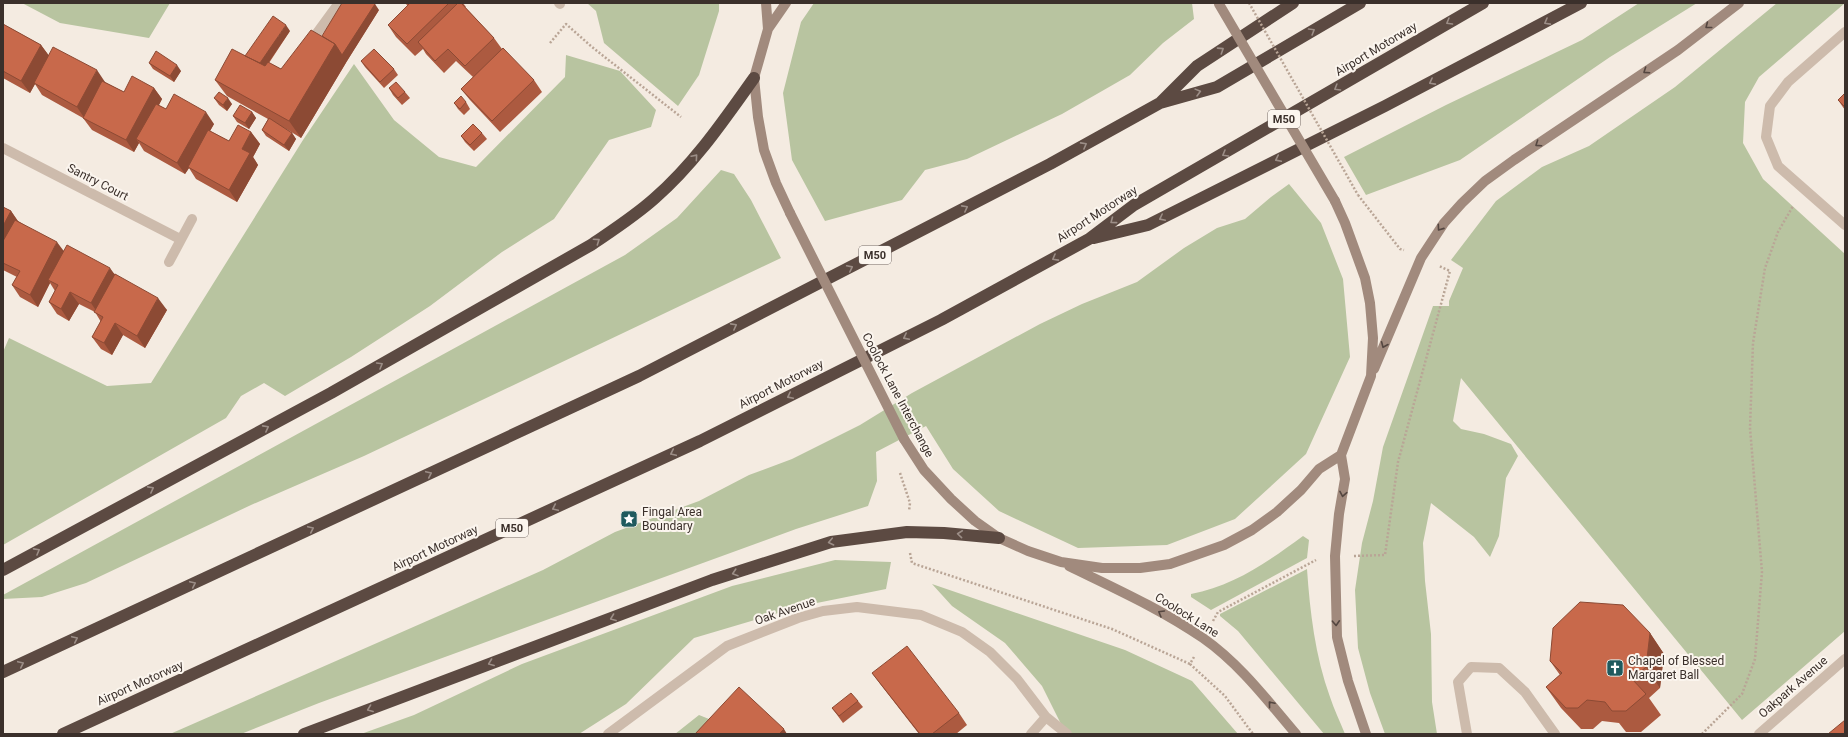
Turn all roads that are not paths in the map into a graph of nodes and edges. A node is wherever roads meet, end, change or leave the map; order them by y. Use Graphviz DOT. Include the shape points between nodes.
graph roads {
  1 [pos="338,3"];
  2 [pos="766,3"];
  3 [pos="786,3"];
  4 [pos="1218,3"];
  5 [pos="1293,3"];
  6 [pos="1360,3"];
  7 [pos="1483,3"];
  8 [pos="1581,3"];
  9 [pos="1739,3"];
  10 [pos="768,29"];
  11 [pos="1845,32"];
  12 [pos="304,51"];
  13 [pos="754,78"];
  14 [pos="1160,103"];
  15 [pos="3,148"];
  16 [pos="192,218"];
  17 [pos="1845,225"];
  18 [pos="1089,239"];
  19 [pos="180,240"];
  20 [pos="169,262"];
  21 [pos="1371,376"];
  22 [pos="1341,455"];
  23 [pos="999,538"];
  24 [pos="1061,562"];
  25 [pos="3,570"];
  26 [pos="1845,659"];
  27 [pos="3,672"];
  28 [pos="1046,717"];
  29 [pos="63,734"];
  30 [pos="304,734"];
  31 [pos="608,734"];
  32 [pos="1031,734"];
  33 [pos="1067,734"];
  34 [pos="1296,734"];
  35 [pos="1366,734"];
  36 [pos="1467,734"];
  37 [pos="1556,734"];
  38 [pos="1758,734"];
  1 -- 12 [label="street"];
  2 -- 10 [label="main road"];
  3 -- 10 [label="main road, Coolock Lane Interchange"];
  4 -- 21 [label="main road, bridge" via="1335,201 1351,236 1365,278 1370,304 1373,338"];
  14 -- 5 [label="highway, one-way" via="1197,66"];
  14 -- 6 [label="highway, M50, one-way" via="1217,87"];
  7 -- 18 [label="highway, Airport Motorway / M50, one-way" via="1134,205"];
  8 -- 18 [label="highway, one-way" via="1385,106 1148,225"];
  9 -- 21 [label="main road, one-way" via="1678,50 1486,181 1444,223 1421,258"];
  10 -- 13 [label="main road, Coolock Lane Interchange"];
  11 -- 17 [label="street" via="1788,82 1770,106 1766,137 1778,166"];
  13 -- 23 [label="main road, Coolock Lane Interchange, bridge" via="764,150 776,182 904,439 924,470 950,500"];
  25 -- 13 [label="highway, one-way" via="331,393 591,245 627,221 687,166 710,140"];
  27 -- 14 [label="highway, M50, one-way" via="639,376 1050,164"];
  15 -- 19 [label="street, Santry Court"];
  16 -- 19 [label="street"];
  18 -- 29 [label="highway, Airport Motorway / M50, one-way" via="941,320 700,441"];
  19 -- 20 [label="street"];
  21 -- 22 [label="main road"];
  22 -- 24 [label="main road, Coolock Lane Interchange" via="1319,468 1301,490 1252,530 1201,554 1170,564 1140,568 1102,568"];
  22 -- 35 [label="main road, one-way" via="1345,479 1335,556 1337,637 1350,688"];
  23 -- 24 [label="main road, Coolock Lane Interchange"];
  23 -- 30 [label="highway, one-way" via="907,532 831,542 712,580"];
  34 -- 24 [label="main road, Coolock Lane, one-way" via="1256,687 1204,639 1152,608"];
  26 -- 38 [label="street, Oakpark Avenue"];
  28 -- 31 [label="street, Oak Avenue" via="1017,679 990,652 962,632 921,615 857,607 823,611 798,618 727,646"];
  28 -- 32 [label="street"];
  28 -- 33 [label="street"];
  36 -- 37 [label="street" via="1458,682 1471,667 1499,668 1525,692"];
}
